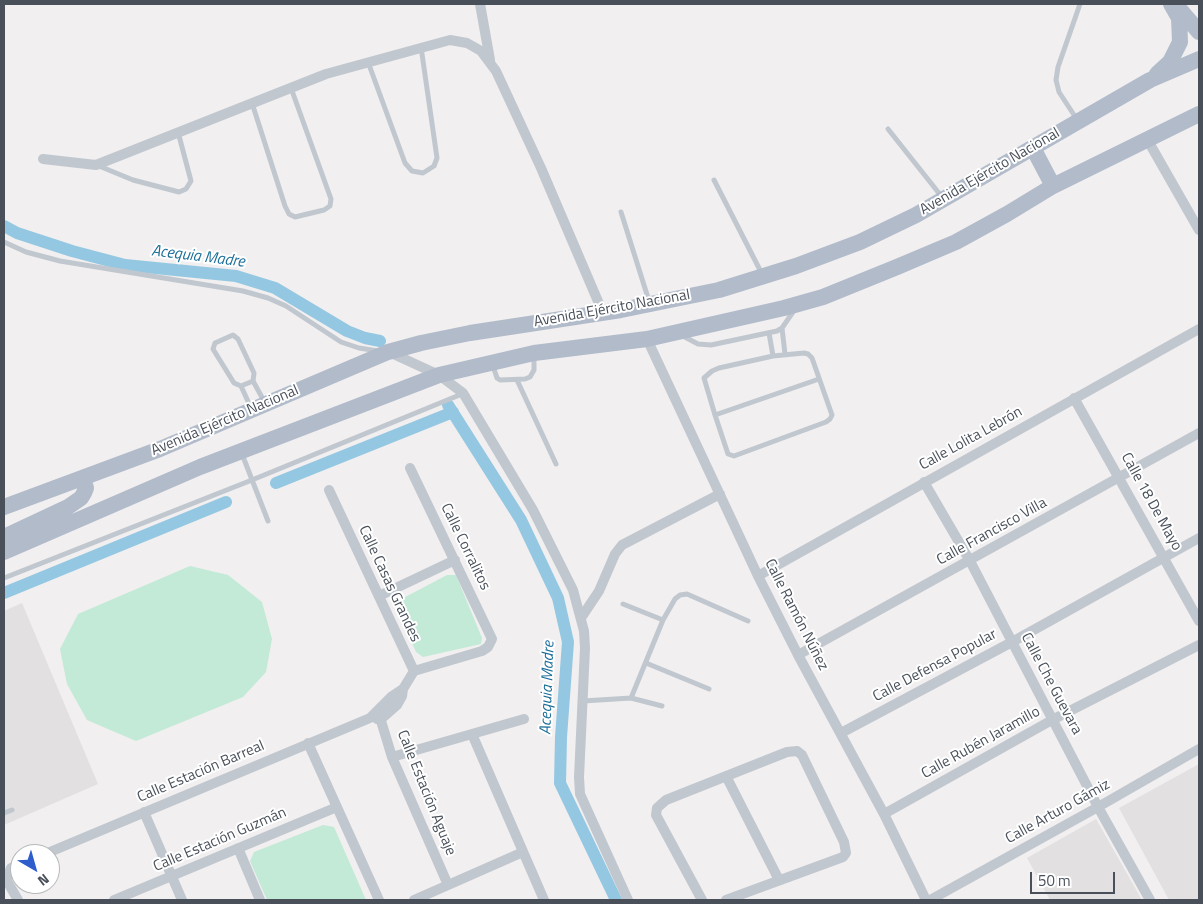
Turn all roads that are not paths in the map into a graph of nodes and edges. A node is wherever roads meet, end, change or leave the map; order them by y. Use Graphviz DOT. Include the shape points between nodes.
graph roads {
  1 [pos="480,4"];
  2 [pos="1080,4"];
  3 [pos="1173,4"];
  4 [pos="1199,32"];
  5 [pos="421,46"];
  6 [pos="1199,59"];
  7 [pos="368,62"];
  8 [pos="490,63"];
  9 [pos="1150,80"];
  10 [pos="291,88"];
  11 [pos="252,103"];
  12 [pos="1197,116"];
  13 [pos="1078,121"];
  14 [pos="888,129"];
  15 [pos="178,132"];
  16 [pos="1147,139"];
  17 [pos="1033,148"];
  18 [pos="43,159"];
  19 [pos="96,165"];
  20 [pos="714,180"];
  21 [pos="1053,186"];
  22 [pos="944,199"];
  23 [pos="621,212"];
  24 [pos="1199,230"];
  25 [pos="4,242"];
  26 [pos="763,277"];
  27 [pos="650,304"];
  28 [pos="799,304"];
  29 [pos="603,312"];
  30 [pos="782,328"];
  31 [pos="1199,329"];
  32 [pos="676,332"];
  33 [pos="769,332"];
  34 [pos="647,339"];
  35 [pos="388,352"];
  36 [pos="534,353"];
  37 [pos="785,354"];
  38 [pos="773,356"];
  39 [pos="492,363"];
  40 [pos="439,375"];
  41 [pos="819,379"];
  42 [pos="517,380"];
  43 [pos="253,381"];
  44 [pos="241,386"];
  45 [pos="463,393"];
  46 [pos="1074,398"];
  47 [pos="259,407"];
  48 [pos="715,415"];
  49 [pos="1199,433"];
  50 [pos="241,451"];
  51 [pos="556,464"];
  52 [pos="410,468"];
  53 [pos="83,478"];
  54 [pos="1120,478"];
  55 [pos="252,480"];
  56 [pos="924,482"];
  57 [pos="329,490"];
  58 [pos="720,494"];
  59 [pos="4,508"];
  60 [pos="268,520"];
  61 [pos="4,537"];
  62 [pos="1199,538"];
  63 [pos="4,552"];
  64 [pos="1165,558"];
  65 [pos="455,560"];
  66 [pos="970,561"];
  67 [pos="758,576"];
  68 [pos="4,578"];
  69 [pos="379,596"];
  70 [pos="623,604"];
  71 [pos="581,618"];
  72 [pos="663,620"];
  73 [pos="748,621"];
  74 [pos="1199,621"];
  75 [pos="1012,642"];
  76 [pos="1199,644"];
  77 [pos="798,655"];
  78 [pos="646,663"];
  79 [pos="414,671"];
  80 [pos="709,689"];
  81 [pos="630,698"];
  82 [pos="583,701"];
  83 [pos="662,706"];
  84 [pos="376,716"];
  85 [pos="524,719"];
  86 [pos="1052,720"];
  87 [pos="841,733"];
  88 [pos="472,734"];
  89 [pos="308,743"];
  90 [pos="1199,749"];
  91 [pos="392,757"];
  92 [pos="726,776"];
  93 [pos="337,807"];
  94 [pos="1098,807"];
  95 [pos="12,810"];
  96 [pos="144,812"];
  97 [pos="4,813"];
  98 [pos="884,814"];
  99 [pos="60,847"];
  100 [pos="238,848"];
  101 [pos="523,852"];
  102 [pos="10,871"];
  103 [pos="172,876"];
  104 [pos="779,880"];
  105 [pos="448,885"];
  106 [pos="10,886"];
  107 [pos="16,897"];
  108 [pos="4,899"];
  109 [pos="114,900"];
  110 [pos="182,900"];
  111 [pos="260,900"];
  112 [pos="379,900"];
  113 [pos="414,900"];
  114 [pos="544,900"];
  115 [pos="628,900"];
  116 [pos="702,900"];
  117 [pos="726,900"];
  118 [pos="926,900"];
  119 [pos="930,900"];
  120 [pos="1150,900"];
  1 -- 8 [label="street"];
  2 -- 13 [label="lane" via="1056,80 1058,92"];
  3 -- 4 [label="main road"];
  3 -- 9 [label="main road" via="1179,18 1180,42 1170,62"];
  5 -- 7 [label="street"];
  5 -- 7 [label="lane" via="437,158 434,166 423,173 412,171 405,163"];
  5 -- 8 [label="street" via="450,40 467,43 481,51"];
  6 -- 9 [label="main road, Avenida Ejército Nacional"];
  7 -- 10 [label="street"];
  8 -- 29 [label="street" via="541,168"];
  9 -- 13 [label="main road, Avenida Ejército Nacional"];
  10 -- 11 [label="street"];
  10 -- 11 [label="lane" via="331,199 330,206 324,210 295,218 289,214"];
  11 -- 15 [label="street"];
  12 -- 16 [label="main road, Avenida Ejército Nacional"];
  13 -- 17 [label="main road, Avenida Ejército Nacional"];
  14 -- 22 [label="lane"];
  15 -- 19 [label="street"];
  15 -- 19 [label="lane" via="190,181 186,189 179,192 133,180"];
  16 -- 21 [label="main road, Avenida Ejército Nacional"];
  16 -- 24 [label="street"];
  17 -- 21 [label="main road"];
  17 -- 22 [label="main road, Avenida Ejército Nacional"];
  18 -- 19 [label="street"];
  20 -- 26 [label="lane"];
  21 -- 28 [label="main road, Avenida Ejército Nacional" via="956,242"];
  22 -- 26 [label="main road, Avenida Ejército Nacional" via="860,242"];
  23 -- 27 [label="lane"];
  25 -- 35 [label="lane" via="60,261 243,291 268,298 341,342"];
  26 -- 27 [label="main road, Avenida Ejército Nacional"];
  27 -- 29 [label="main road, Avenida Ejército Nacional"];
  28 -- 30 [label="lane"];
  28 -- 32 [label="main road, Avenida Ejército Nacional"];
  29 -- 35 [label="main road, Avenida Ejército Nacional" via="470,333"];
  30 -- 33 [label="lane"];
  30 -- 37 [label="lane"];
  31 -- 46 [label="street, Calle Lolita Lebrón"];
  32 -- 33 [label="lane" via="704,345"];
  32 -- 34 [label="main road, Avenida Ejército Nacional"];
  33 -- 38 [label="lane"];
  34 -- 36 [label="main road, Avenida Ejército Nacional"];
  34 -- 58 [label="street, Calle Ramón Núñez"];
  35 -- 40 [label="street"];
  35 -- 47 [label="main road, Avenida Ejército Nacional"];
  36 -- 39 [label="main road, Avenida Ejército Nacional"];
  36 -- 42 [label="lane" via="532,374"];
  37 -- 38 [label="lane"];
  37 -- 41 [label="lane" via="810,355"];
  38 -- 48 [label="lane" via="719,368 707,375 704,380"];
  39 -- 40 [label="main road, Avenida Ejército Nacional"];
  39 -- 42 [label="lane" via="497,378"];
  40 -- 45 [label="street"];
  40 -- 50 [label="main road, Avenida Ejército Nacional"];
  41 -- 48 [label="lane"];
  41 -- 48 [label="lane" via="832,415 830,419 734,456 726,451"];
  42 -- 51 [label="lane"];
  43 -- 44 [label="lane"];
  43 -- 44 [label="lane" via="254,373 238,338 233,335 214,343 213,348 234,384"];
  43 -- 47 [label="lane"];
  44 -- 47 [label="lane"];
  45 -- 55 [label="lane"];
  45 -- 71 [label="street" via="533,510 573,590"];
  46 -- 54 [label="street, Calle 18 De Mayo"];
  46 -- 56 [label="street, Calle Lolita Lebrón"];
  47 -- 53 [label="main road, Avenida Ejército Nacional"];
  49 -- 54 [label="street, Calle Francisco Villa"];
  50 -- 55 [label="lane"];
  50 -- 63 [label="main road, Avenida Ejército Nacional"];
  52 -- 65 [label="street, Calle Corralitos"];
  53 -- 59 [label="main road, Avenida Ejército Nacional"];
  53 -- 61 [label="main road" via="86,488 81,498"];
  54 -- 64 [label="street, Calle 18 De Mayo"];
  54 -- 66 [label="street, Calle Francisco Villa"];
  55 -- 60 [label="lane"];
  55 -- 68 [label="lane"];
  56 -- 66 [label="street, Calle Che Guevara"];
  56 -- 67 [label="street, Calle Lolita Lebrón"];
  57 -- 69 [label="street, Calle Casas Grandes"];
  58 -- 67 [label="street, Calle Ramón Núñez"];
  58 -- 71 [label="street" via="622,545"];
  62 -- 64 [label="street, Calle Defensa Popular"];
  64 -- 74 [label="street, Calle 18 De Mayo"];
  64 -- 75 [label="street, Calle Defensa Popular"];
  65 -- 69 [label="street"];
  65 -- 79 [label="street, Calle Corralitos" via="492,639 482,651"];
  66 -- 75 [label="street, Calle Che Guevara"];
  66 -- 77 [label="street, Calle Francisco Villa"];
  67 -- 77 [label="street, Calle Ramón Núñez"];
  69 -- 79 [label="street, Calle Casas Grandes"];
  70 -- 72 [label="lane"];
  71 -- 82 [label="street" via="585,648"];
  72 -- 73 [label="lane" via="675,598 687,594"];
  72 -- 78 [label="lane"];
  75 -- 86 [label="street, Calle Che Guevara"];
  75 -- 87 [label="street, Calle Defensa Popular"];
  76 -- 86 [label="street, Calle Rubén Jaramillo"];
  77 -- 87 [label="street, Calle Ramón Núñez"];
  78 -- 80 [label="lane"];
  78 -- 81 [label="lane"];
  79 -- 84 [label="street" via="403,689 391,697"];
  81 -- 82 [label="lane"];
  81 -- 83 [label="lane"];
  82 -- 115 [label="street" via="580,794"];
  84 -- 89 [label="street, Calle Estación Barreal"];
  84 -- 91 [label="street, Calle Estación Aguaje"];
  85 -- 88 [label="street"];
  86 -- 94 [label="street, Calle Che Guevara"];
  86 -- 98 [label="street, Calle Rubén Jaramillo"];
  87 -- 98 [label="street, Calle Ramón Núñez"];
  88 -- 91 [label="street"];
  88 -- 101 [label="street"];
  89 -- 93 [label="street"];
  89 -- 96 [label="street, Calle Estación Barreal"];
  90 -- 94 [label="street, Calle Arturo Gámiz"];
  91 -- 105 [label="street, Calle Estación Aguaje"];
  92 -- 104 [label="street"];
  92 -- 104 [label="street" via="787,752 802,755 844,842 846,853"];
  92 -- 116 [label="street" via="666,800 657,808 656,815"];
  93 -- 100 [label="street, Calle Estación Guzmán"];
  93 -- 112 [label="street"];
  94 -- 119 [label="street, Calle Arturo Gámiz"];
  94 -- 120 [label="street, Calle Che Guevara"];
  95 -- 97 [label="lane"];
  96 -- 99 [label="street, Calle Estación Barreal"];
  96 -- 103 [label="street"];
  98 -- 118 [label="street, Calle Ramón Núñez"];
  100 -- 103 [label="street, Calle Estación Guzmán"];
  100 -- 111 [label="street"];
  101 -- 105 [label="street"];
  101 -- 114 [label="street"];
  102 -- 106 [label="street" via="7,880"];
  103 -- 109 [label="street, Calle Estación Guzmán"];
  103 -- 110 [label="street"];
  104 -- 117 [label="street"];
  105 -- 113 [label="street"];
  107 -- 108 [label="street"];
}
